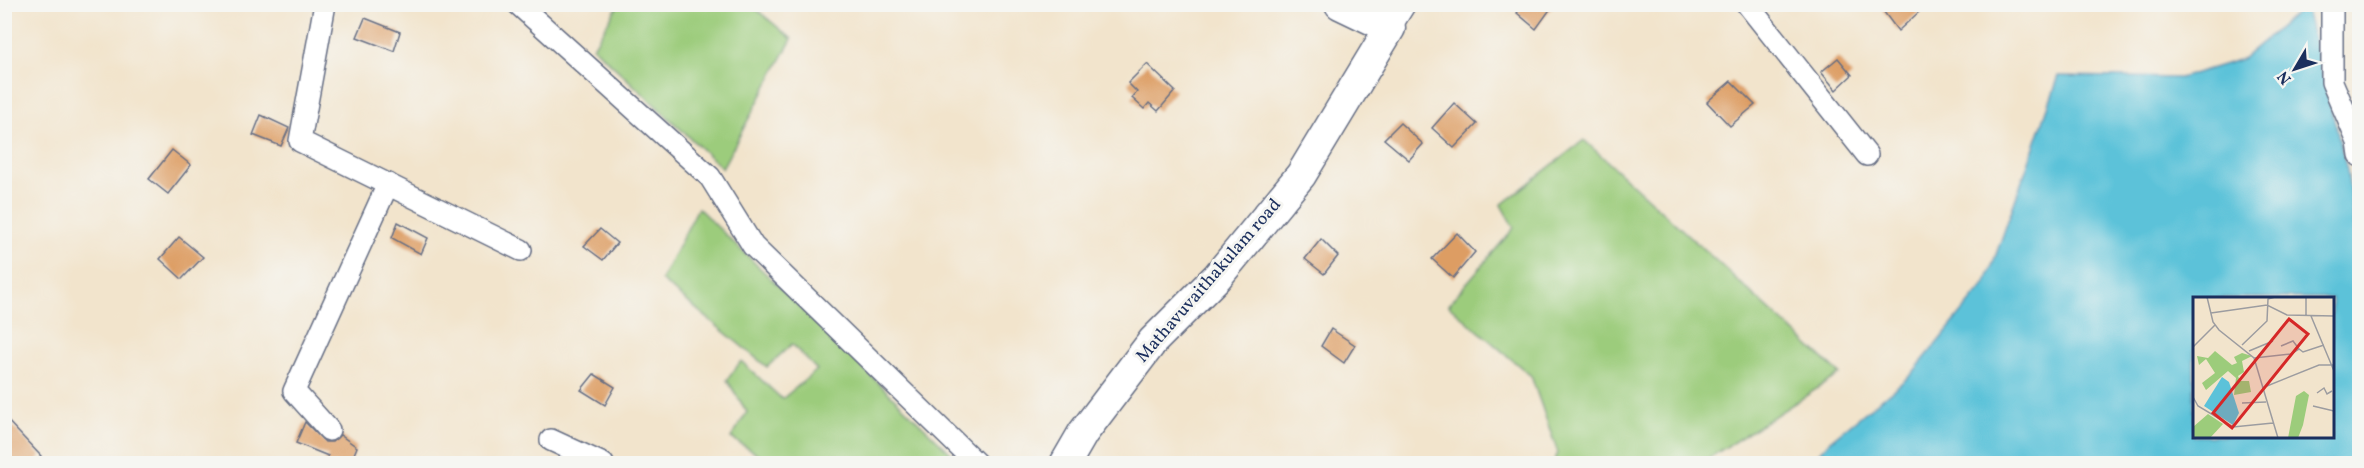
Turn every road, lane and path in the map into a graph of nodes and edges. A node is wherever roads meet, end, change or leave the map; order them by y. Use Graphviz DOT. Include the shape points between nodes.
graph roads {
  1 [pos="325,4"];
  2 [pos="518,4"];
  3 [pos="1340,4"];
  4 [pos="1747,4"];
  5 [pos="2332,4"];
  6 [pos="1398,16"];
  7 [pos="1867,155"];
  8 [pos="2360,156"];
  9 [pos="388,184"];
  10 [pos="521,250"];
  11 [pos="328,430"];
  12 [pos="551,440"];
  13 [pos="603,464"];
  14 [pos="977,464"];
  15 [pos="1065,464"];
  1 -- 9 [label="street" via="300,141"];
  2 -- 14 [label="street" via="711,177 753,246"];
  3 -- 6 [label="street"];
  4 -- 7 [label="street"];
  5 -- 8 [label="street" via="2332,82 2358,142"];
  6 -- 15 [label="street, Mathavuvaithakulam road" via="1301,175 1217,277 1153,341 1083,433"];
  9 -- 10 [label="street"];
  9 -- 11 [label="street" via="294,391"];
  12 -- 13 [label="street"];
}
